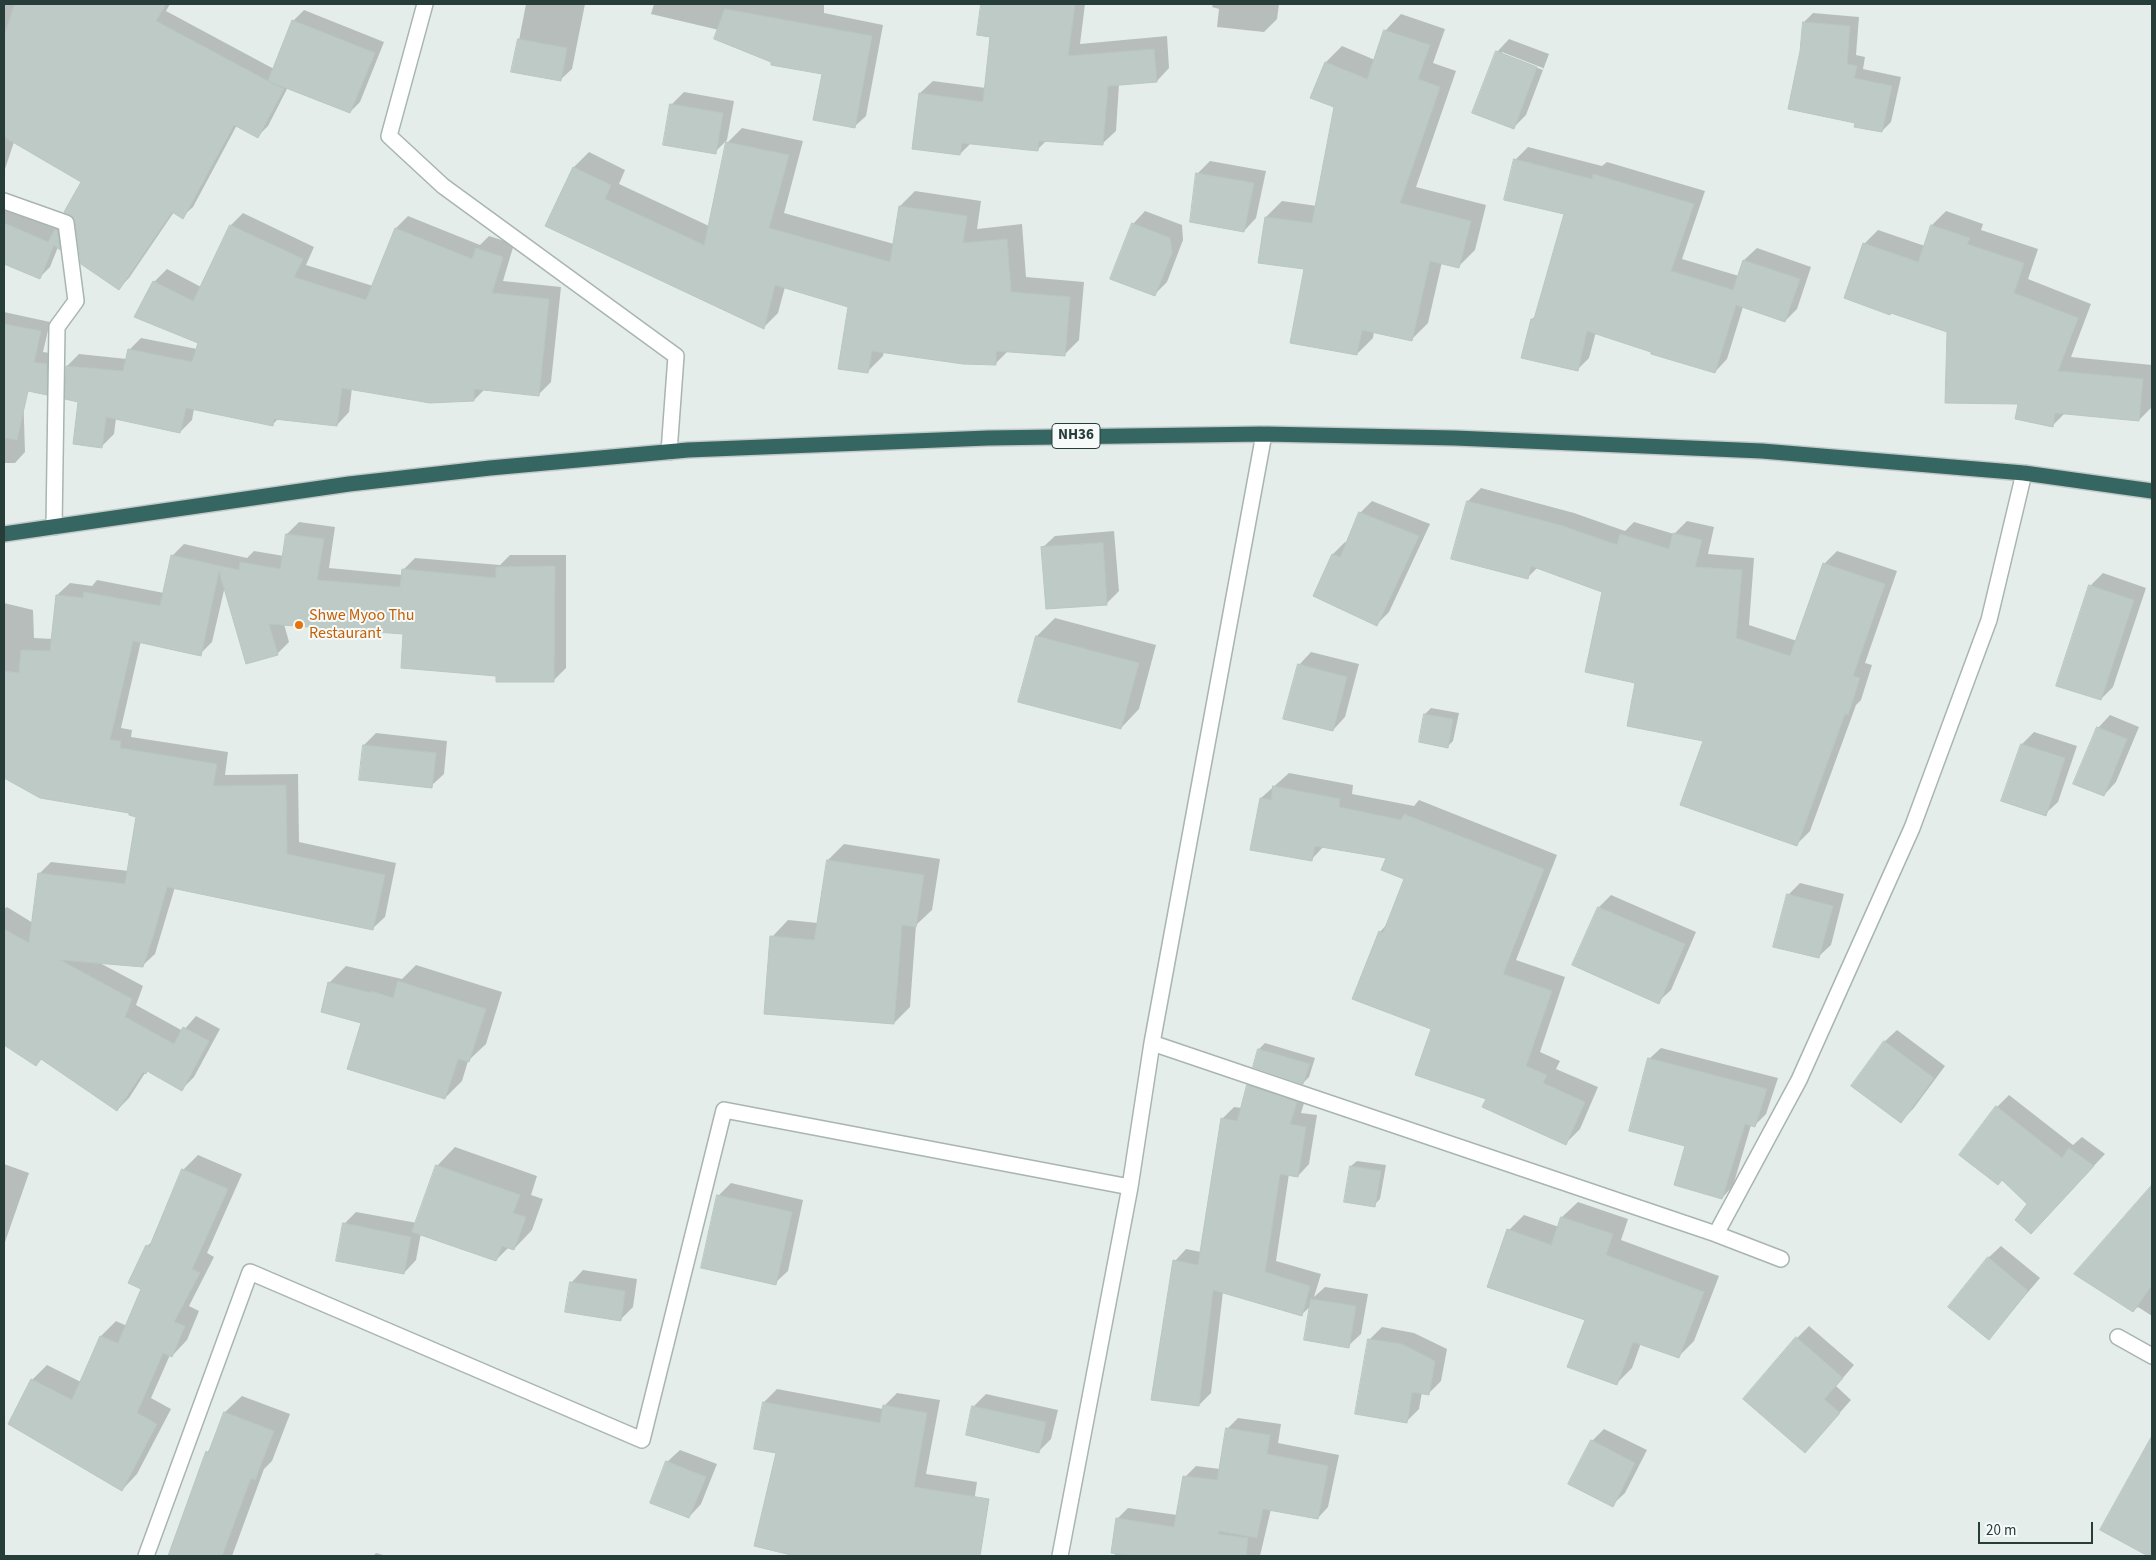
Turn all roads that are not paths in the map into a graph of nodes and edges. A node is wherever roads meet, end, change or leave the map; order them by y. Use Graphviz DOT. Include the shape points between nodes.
graph roads {
  1 [pos="425,4"];
  2 [pos="4,201"];
  3 [pos="1264,434"];
  4 [pos="669,452"];
  5 [pos="2024,473"];
  6 [pos="2152,491"];
  7 [pos="54,527"];
  8 [pos="4,534"];
  9 [pos="1152,1043"];
  10 [pos="1130,1187"];
  11 [pos="1716,1234"];
  12 [pos="1781,1259"];
  13 [pos="2118,1337"];
  14 [pos="2152,1356"];
  15 [pos="146,1556"];
  16 [pos="1060,1556"];
  1 -- 4 [label="street" via="389,136 443,186 676,356"];
  2 -- 7 [label="street" via="66,223 76,301 56,327"];
  3 -- 4 [label="highway, NH36" via="988,438"];
  3 -- 5 [label="highway, NH36" via="1455,438 1762,451"];
  3 -- 9 [label="street"];
  4 -- 7 [label="highway, NH36" via="348,484"];
  5 -- 6 [label="highway, NH36"];
  5 -- 11 [label="street" via="1988,620 1912,828 1799,1080"];
  7 -- 8 [label="highway, NH36"];
  9 -- 10 [label="street"];
  9 -- 11 [label="street"];
  10 -- 15 [label="street" via="724,1110 642,1440 250,1272"];
  10 -- 16 [label="street"];
  11 -- 12 [label="street"];
  13 -- 14 [label="street"];
}
